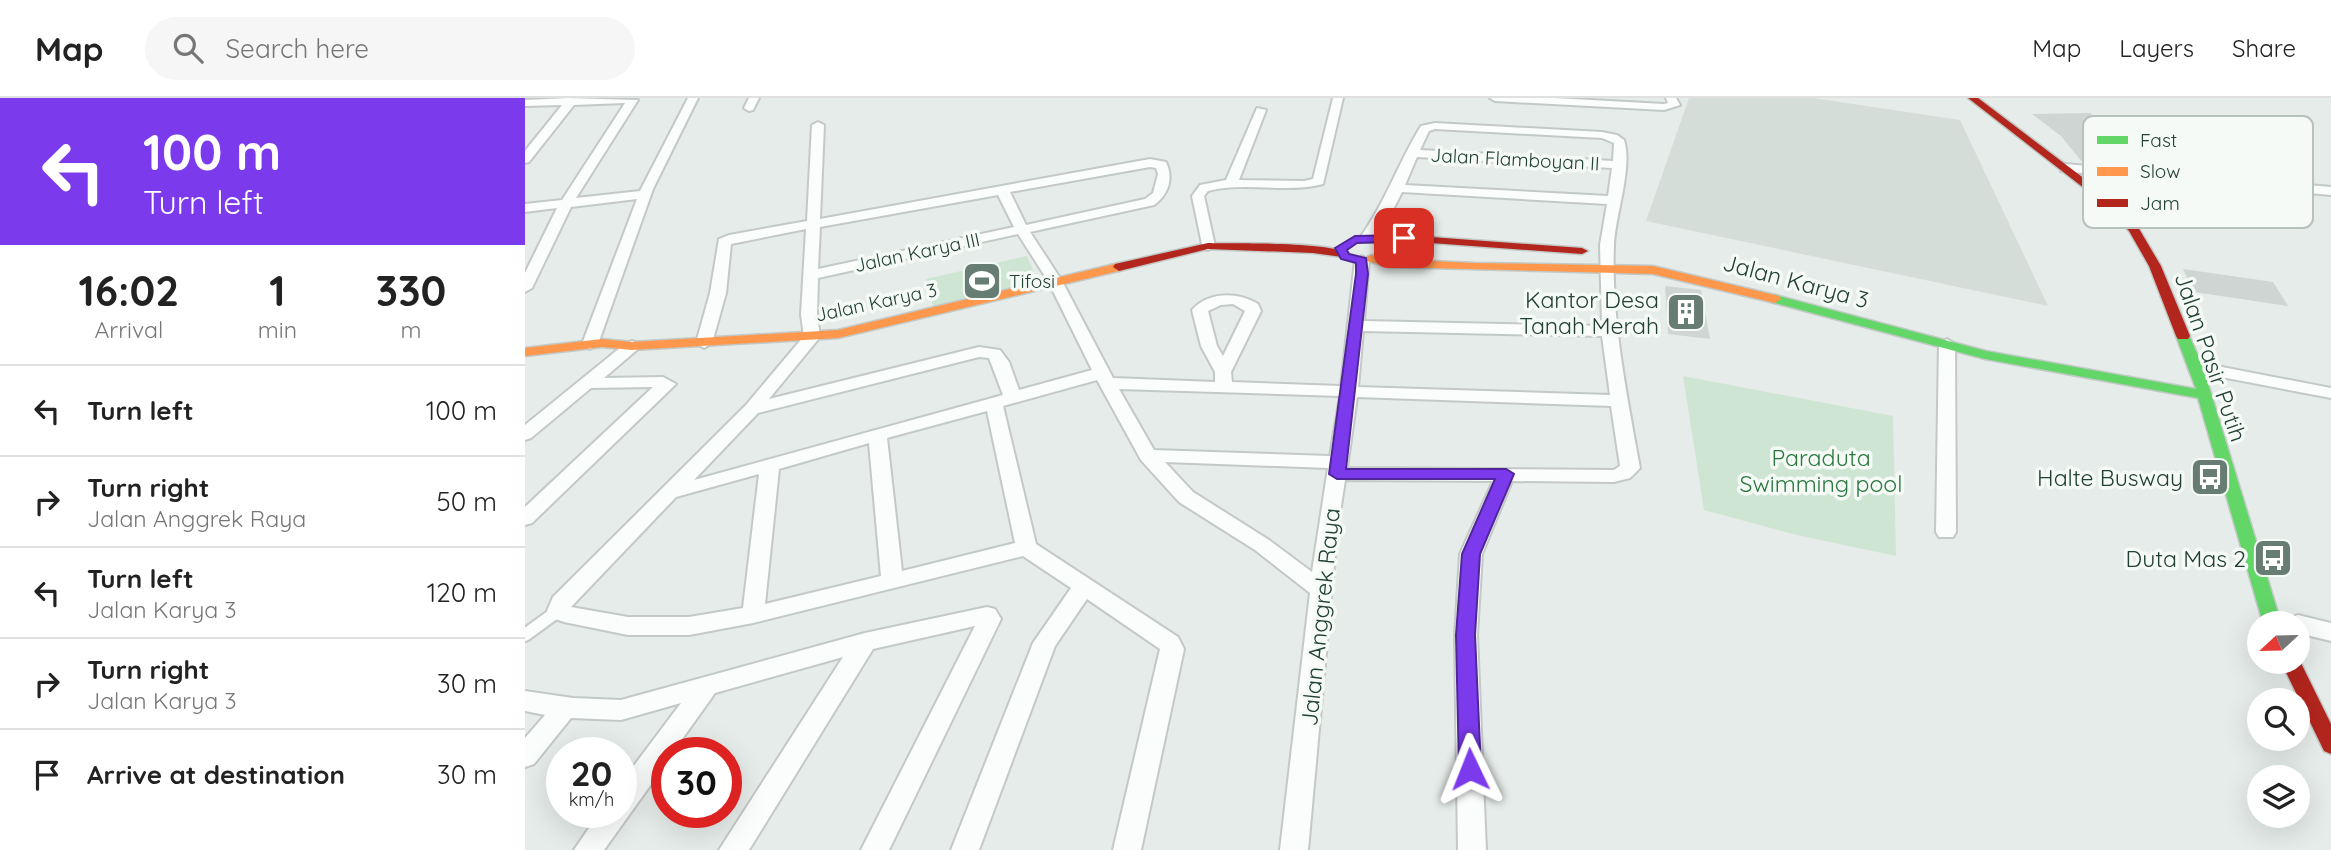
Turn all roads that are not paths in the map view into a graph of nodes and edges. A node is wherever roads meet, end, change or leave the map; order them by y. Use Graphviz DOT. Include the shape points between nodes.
graph roads {
  1 [pos="628,98"];
  2 [pos="693,98"];
  3 [pos="1338,98"];
  4 [pos="1495,98"];
  5 [pos="1671,98"];
  6 [pos="1972,98"];
  7 [pos="572,100"];
  8 [pos="525,103"];
  9 [pos="1261,110"];
  10 [pos="818,125"];
  11 [pos="1411,153"];
  12 [pos="525,159"];
  13 [pos="1619,165"];
  14 [pos="2065,168"];
  15 [pos="2083,170"];
  16 [pos="2083,182"];
  17 [pos="1231,183"];
  18 [pos="1397,188"];
  19 [pos="2313,189"];
  20 [pos="1002,190"];
  21 [pos="2331,191"];
  22 [pos="645,194"];
  23 [pos="1612,200"];
  24 [pos="566,204"];
  25 [pos="525,208"];
  26 [pos="814,223"];
  27 [pos="2133,228"];
  28 [pos="1022,230"];
  29 [pos="1371,240"];
  30 [pos="1208,246"];
  31 [pos="1355,254"];
  32 [pos="1608,261"];
  33 [pos="812,275"];
  34 [pos="1707,277"];
  35 [pos="1055,281"];
  36 [pos="525,288"];
  37 [pos="1357,326"];
  38 [pos="1610,331"];
  39 [pos="812,337"];
  40 [pos="704,343"];
  41 [pos="590,344"];
  42 [pos="1947,345"];
  43 [pos="632,346"];
  44 [pos="1985,349"];
  45 [pos="527,353"];
  46 [pos="2196,367"];
  47 [pos="1105,378"];
  48 [pos="587,383"];
  49 [pos="2203,390"];
  50 [pos="1349,393"];
  51 [pos="2331,393"];
  52 [pos="1003,401"];
  53 [pos="1618,401"];
  54 [pos="752,409"];
  55 [pos="525,434"];
  56 [pos="878,436"];
  57 [pos="1149,456"];
  58 [pos="770,466"];
  59 [pos="1337,468"];
  60 [pos="1506,474"];
  61 [pos="668,493"];
  62 [pos="525,518"];
  63 [pos="1946,532"];
  64 [pos="1026,548"];
  65 [pos="892,582"];
  66 [pos="1084,587"];
  67 [pos="1321,590"];
  68 [pos="558,611"];
  69 [pos="2268,611"];
  70 [pos="753,615"];
  71 [pos="2310,627"];
  72 [pos="2331,632"];
  73 [pos="525,635"];
  74 [pos="866,642"];
  75 [pos="2297,674"];
  76 [pos="708,685"];
  77 [pos="525,701"];
  78 [pos="564,709"];
  79 [pos="2331,745"];
  80 [pos="525,756"];
  81 [pos="637,782"];
  82 [pos="604,828"];
  83 [pos="588,850"];
  84 [pos="733,850"];
  85 [pos="875,850"];
  86 [pos="965,850"];
  87 [pos="1127,850"];
  88 [pos="1294,850"];
  89 [pos="1472,850"];
  1 -- 7 [label="street"];
  1 -- 24 [label="street" via="633,100"];
  2 -- 22 [label="street"];
  3 -- 17 [label="street" via="1319,181 1287,188"];
  4 -- 5 [label="street" via="1664,107 1675,105"];
  6 -- 14 [label="main road, Jalan Pasir Putih"];
  7 -- 8 [label="street"];
  7 -- 12 [label="street"];
  9 -- 17 [label="street"];
  10 -- 26 [label="street"];
  11 -- 13 [label="street, Jalan Flamboyan II"];
  11 -- 13 [label="street" via="1425,128 1435,126 1591,134 1620,142"];
  11 -- 18 [label="street"];
  13 -- 23 [label="street"];
  14 -- 15 [label="street"];
  14 -- 16 [label="main road, Jalan Pasir Putih"];
  17 -- 30 [label="street" via="1204,187 1198,196"];
  18 -- 23 [label="street"];
  18 -- 29 [label="street"];
  19 -- 21 [label="street"];
  20 -- 26 [label="street"];
  20 -- 28 [label="street"];
  20 -- 28 [label="street" via="1150,163 1162,165 1164,174 1154,200"];
  22 -- 24 [label="street"];
  22 -- 41 [label="street"];
  23 -- 32 [label="street"];
  24 -- 25 [label="street"];
  24 -- 36 [label="street"];
  26 -- 33 [label="street"];
  26 -- 40 [label="street" via="724,242 718,293"];
  27 -- 46 [label="main road, Jalan Pasir Putih" via="2155,266"];
  28 -- 33 [label="street, Jalan Karya III"];
  28 -- 35 [label="street"];
  29 -- 31 [label="main road, Jalan Karya 3"];
  29 -- 31 [label="main road" via="1385,249 1382,255"];
  29 -- 32 [label="main road, Jalan Karya 3" via="1404,238"];
  30 -- 31 [label="main road, Jalan Karya 3"];
  30 -- 35 [label="main road, Jalan Karya 3"];
  31 -- 32 [label="main road, Jalan Karya 3" via="1404,264"];
  31 -- 37 [label="street, Jalan Anggrek Raya"];
  32 -- 34 [label="main road, Jalan Karya 3"];
  32 -- 38 [label="street"];
  33 -- 39 [label="street"];
  34 -- 42 [label="main road, Jalan Karya 3"];
  34 -- 44 [label="main road, Jalan Karya 3"];
  35 -- 39 [label="main road, Jalan Karya 3"];
  35 -- 47 [label="street"];
  37 -- 38 [label="street"];
  37 -- 50 [label="street, Jalan Anggrek Raya"];
  38 -- 53 [label="street"];
  39 -- 40 [label="main road, Jalan Karya 3"];
  39 -- 54 [label="street"];
  40 -- 43 [label="main road, Jalan Karya 3"];
  41 -- 43 [label="main road, Jalan Karya 3"];
  41 -- 45 [label="main road, Jalan Karya 3"];
  42 -- 44 [label="main road, Jalan Karya 3"];
  42 -- 63 [label="street"];
  43 -- 48 [label="street"];
  44 -- 49 [label="main road, Jalan Karya 3"];
  46 -- 49 [label="main road, Jalan Pasir Putih"];
  46 -- 51 [label="street"];
  47 -- 50 [label="street" via="1224,379"];
  47 -- 52 [label="street"];
  47 -- 57 [label="street"];
  48 -- 55 [label="street"];
  48 -- 62 [label="street" via="667,384"];
  49 -- 69 [label="main road, Jalan Pasir Putih"];
  50 -- 53 [label="street"];
  50 -- 59 [label="street, Jalan Anggrek Raya"];
  52 -- 54 [label="street" via="1001,362 994,353 979,352"];
  52 -- 56 [label="street"];
  52 -- 64 [label="street"];
  53 -- 60 [label="street" via="1630,468 1623,474"];
  54 -- 61 [label="street"];
  56 -- 58 [label="street"];
  56 -- 65 [label="street"];
  57 -- 59 [label="street"];
  57 -- 67 [label="street" via="1186,496"];
  58 -- 61 [label="street"];
  58 -- 70 [label="street"];
  59 -- 60 [label="street"];
  59 -- 67 [label="street, Jalan Anggrek Raya"];
  60 -- 89 [label="street" via="1471,554 1466,635"];
  61 -- 68 [label="street"];
  64 -- 65 [label="street"];
  64 -- 66 [label="street"];
  65 -- 70 [label="street"];
  66 -- 86 [label="street" via="1045,643"];
  66 -- 87 [label="street" via="1170,643 1172,649"];
  67 -- 88 [label="street, Jalan Anggrek Raya"];
  68 -- 70 [label="street" via="628,626 689,626"];
  68 -- 73 [label="lane"];
  71 -- 72 [label="street"];
  74 -- 76 [label="street"];
  74 -- 84 [label="street"];
  74 -- 85 [label="street" via="990,616"];
  75 -- 79 [label="main road"];
  76 -- 78 [label="street" via="621,710"];
  76 -- 81 [label="street"];
  77 -- 78 [label="street"];
  78 -- 80 [label="street"];
  82 -- 83 [label="street"];
}
